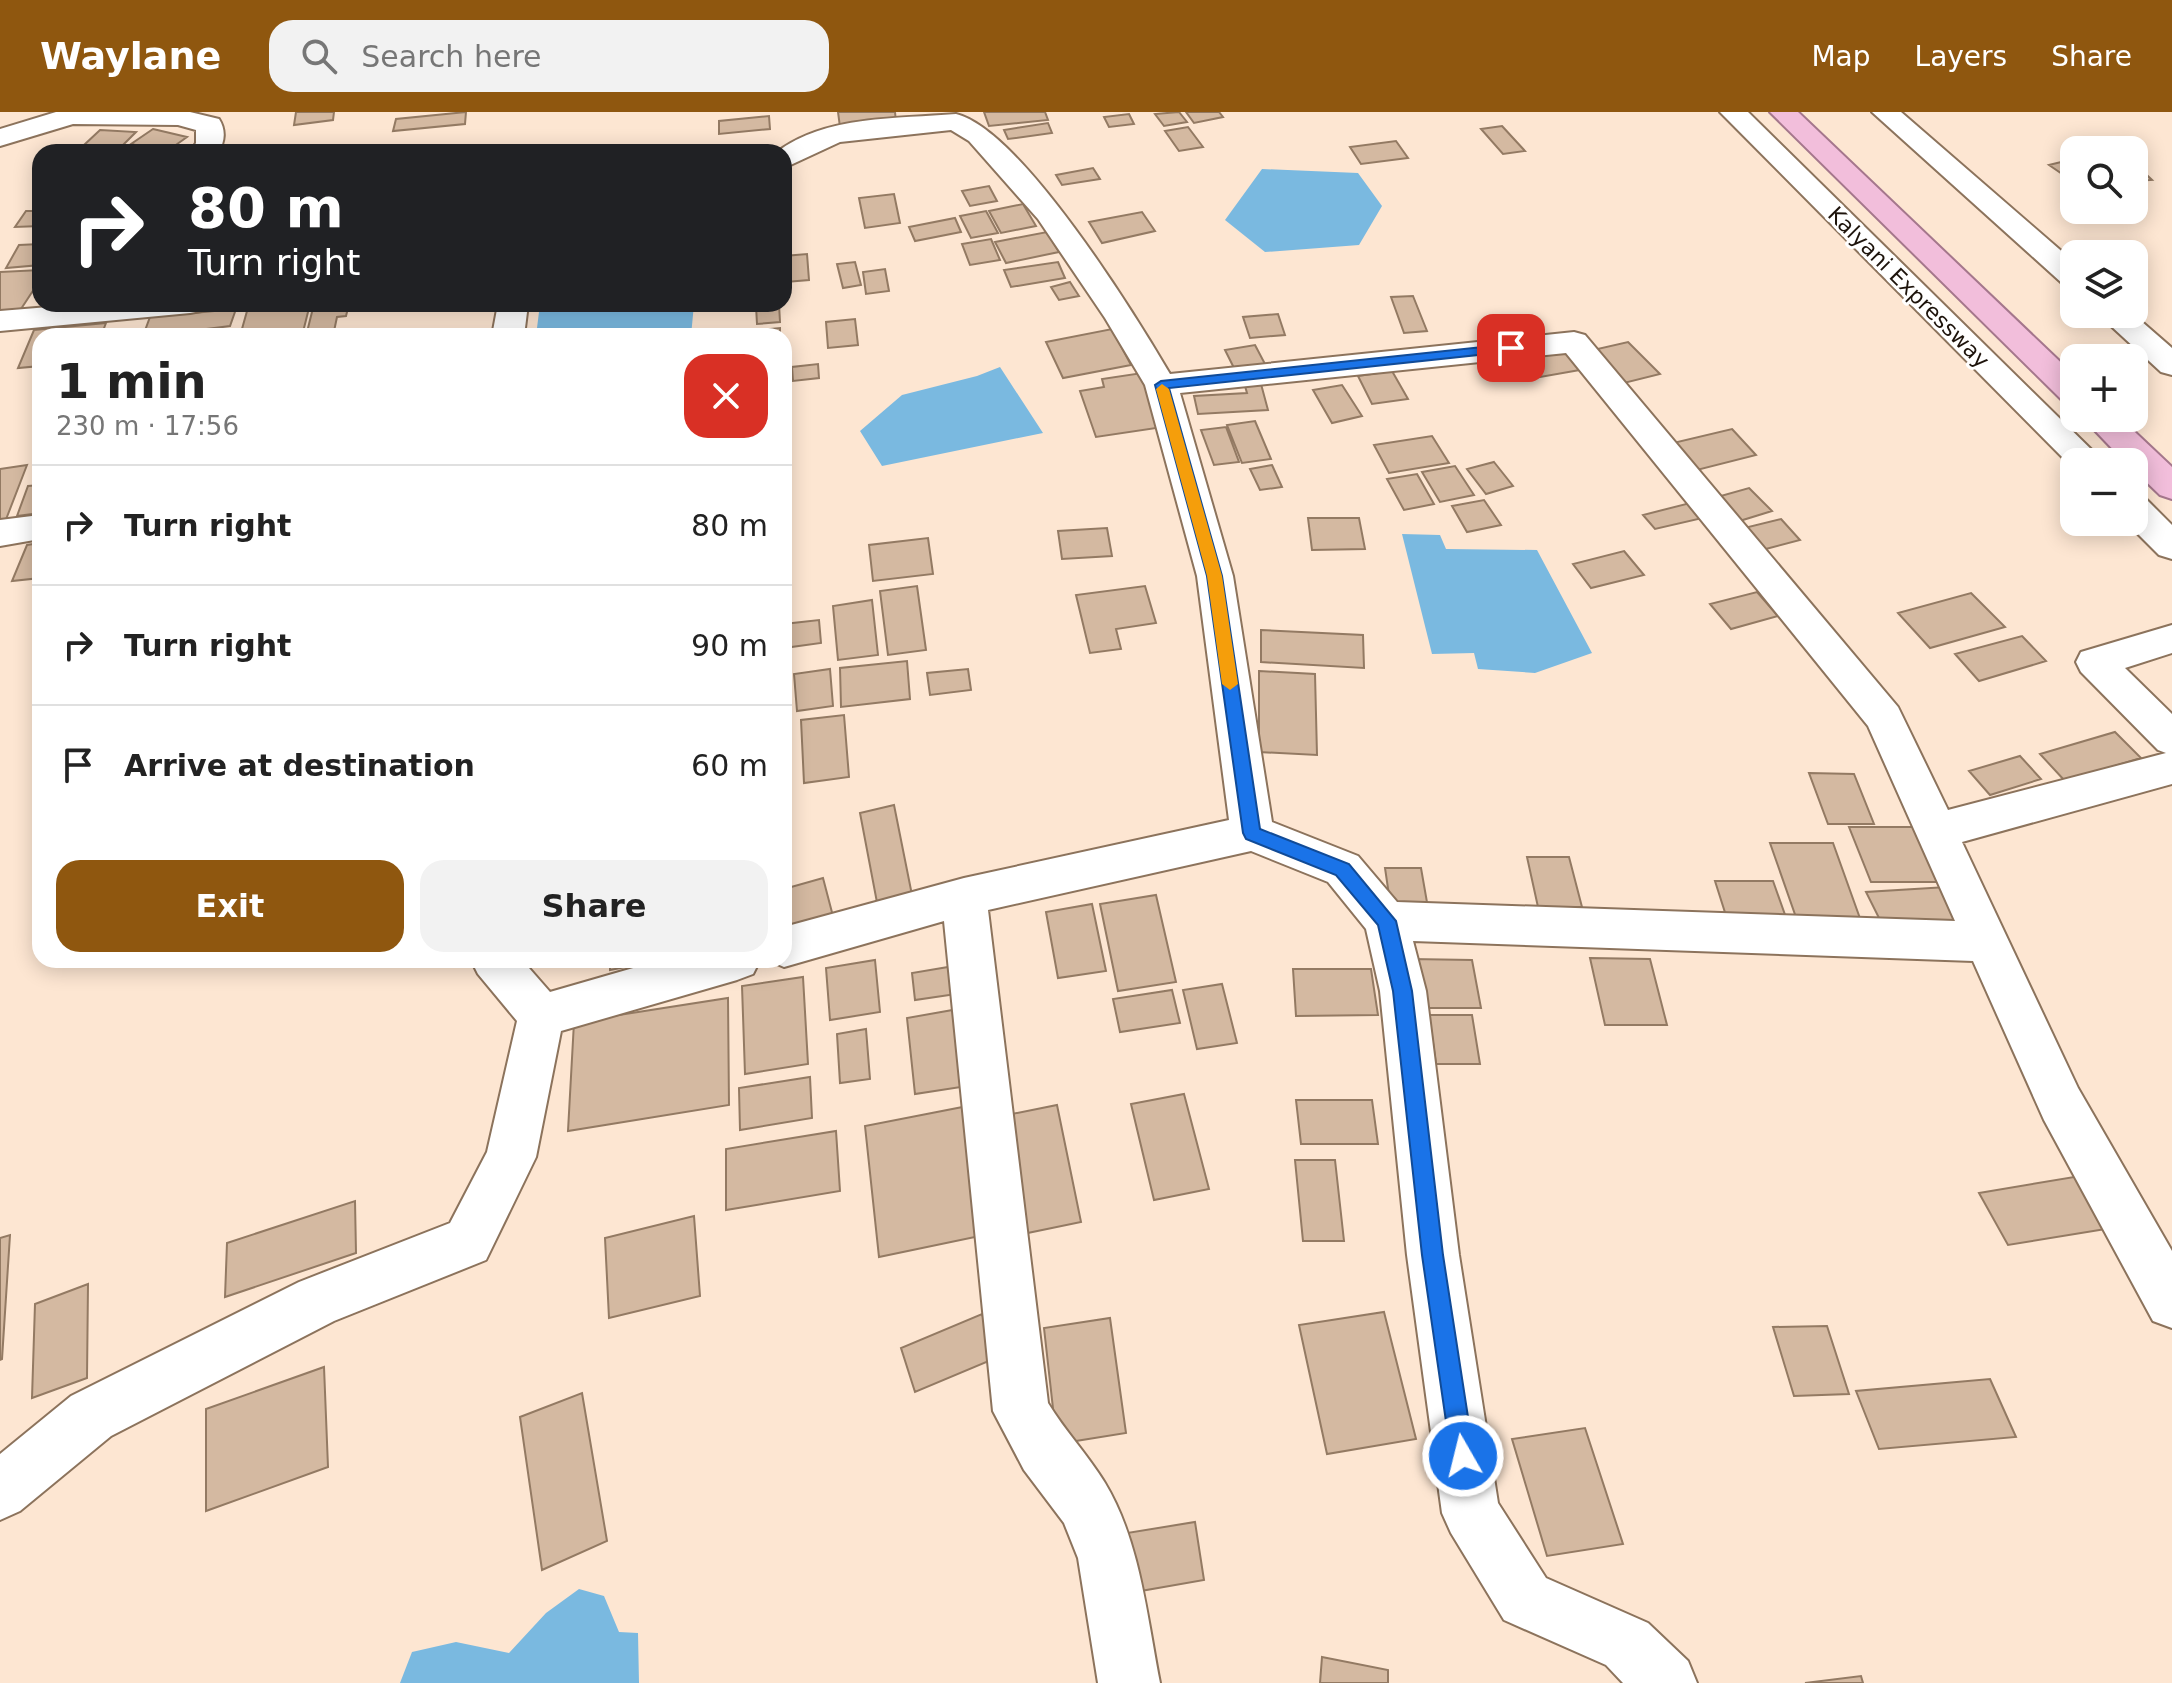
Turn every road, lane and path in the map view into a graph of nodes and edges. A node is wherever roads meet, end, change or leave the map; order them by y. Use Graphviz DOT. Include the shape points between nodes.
graph roads {
  1 [pos="1733,112"];
  2 [pos="1783,112"];
  3 [pos="1885,112"];
  4 [pos="73,114"];
  5 [pos="958,117"];
  6 [pos="832,124"];
  7 [pos="0,138"];
  8 [pos="210,144"];
  9 [pos="792,154"];
  10 [pos="2060,266"];
  11 [pos="87,312"];
  12 [pos="0,321"];
  13 [pos="2130,328"];
  14 [pos="2172,365"];
  15 [pos="2060,379"];
  16 [pos="1161,385"];
  17 [pos="2115,432"];
  18 [pos="2073,448"];
  19 [pos="2172,487"];
  20 [pos="2148,523"];
  21 [pos="32,528"];
  22 [pos="0,533"];
  23 [pos="2172,546"];
  24 [pos="2172,639"];
  25 [pos="2172,739"];
  26 [pos="2172,768"];
  27 [pos="1936,831"];
  28 [pos="1252,833"];
  29 [pos="964,897"];
  30 [pos="1386,921"];
  31 [pos="1986,942"];
  32 [pos="792,945"];
  33 [pos="501,968"];
  34 [pos="707,968"];
  35 [pos="541,1016"];
  36 [pos="2172,1302"];
  37 [pos="0,1491"];
  38 [pos="1129,1683"];
  39 [pos="1666,1683"];
  1 -- 18 [label="street, Kalyani Expressway"];
  2 -- 15 [label="highway, Kalyani Expressway"];
  3 -- 10 [label="street"];
  4 -- 7 [label="street"];
  4 -- 8 [label="street" via="178,117 209,125"];
  5 -- 6 [label="street" via="869,129"];
  5 -- 16 [label="street" via="1049,213"];
  6 -- 9 [label="street"];
  11 -- 12 [label="street"];
  13 -- 14 [label="street"];
  16 -- 27 [label="street" via="1574,342 1884,718"];
  16 -- 28 [label="street" via="1215,576"];
  17 -- 19 [label="highway"];
  20 -- 23 [label="street"];
  21 -- 22 [label="street"];
  24 -- 25 [label="street" via="2095,662"];
  26 -- 27 [label="street"];
  27 -- 31 [label="street"];
  28 -- 29 [label="street"];
  28 -- 30 [label="street" via="1343,869"];
  29 -- 32 [label="street"];
  29 -- 38 [label="street" via="1021,1411 1085,1504 1107,1558"];
  30 -- 31 [label="street"];
  30 -- 39 [label="street" via="1403,991 1433,1255 1471,1513 1525,1599 1627,1644"];
  31 -- 36 [label="street" via="2061,1104"];
  33 -- 35 [label="street"];
  34 -- 35 [label="street"];
  35 -- 37 [label="street" via="511,1157 468,1242 318,1301 91,1416"];
}
